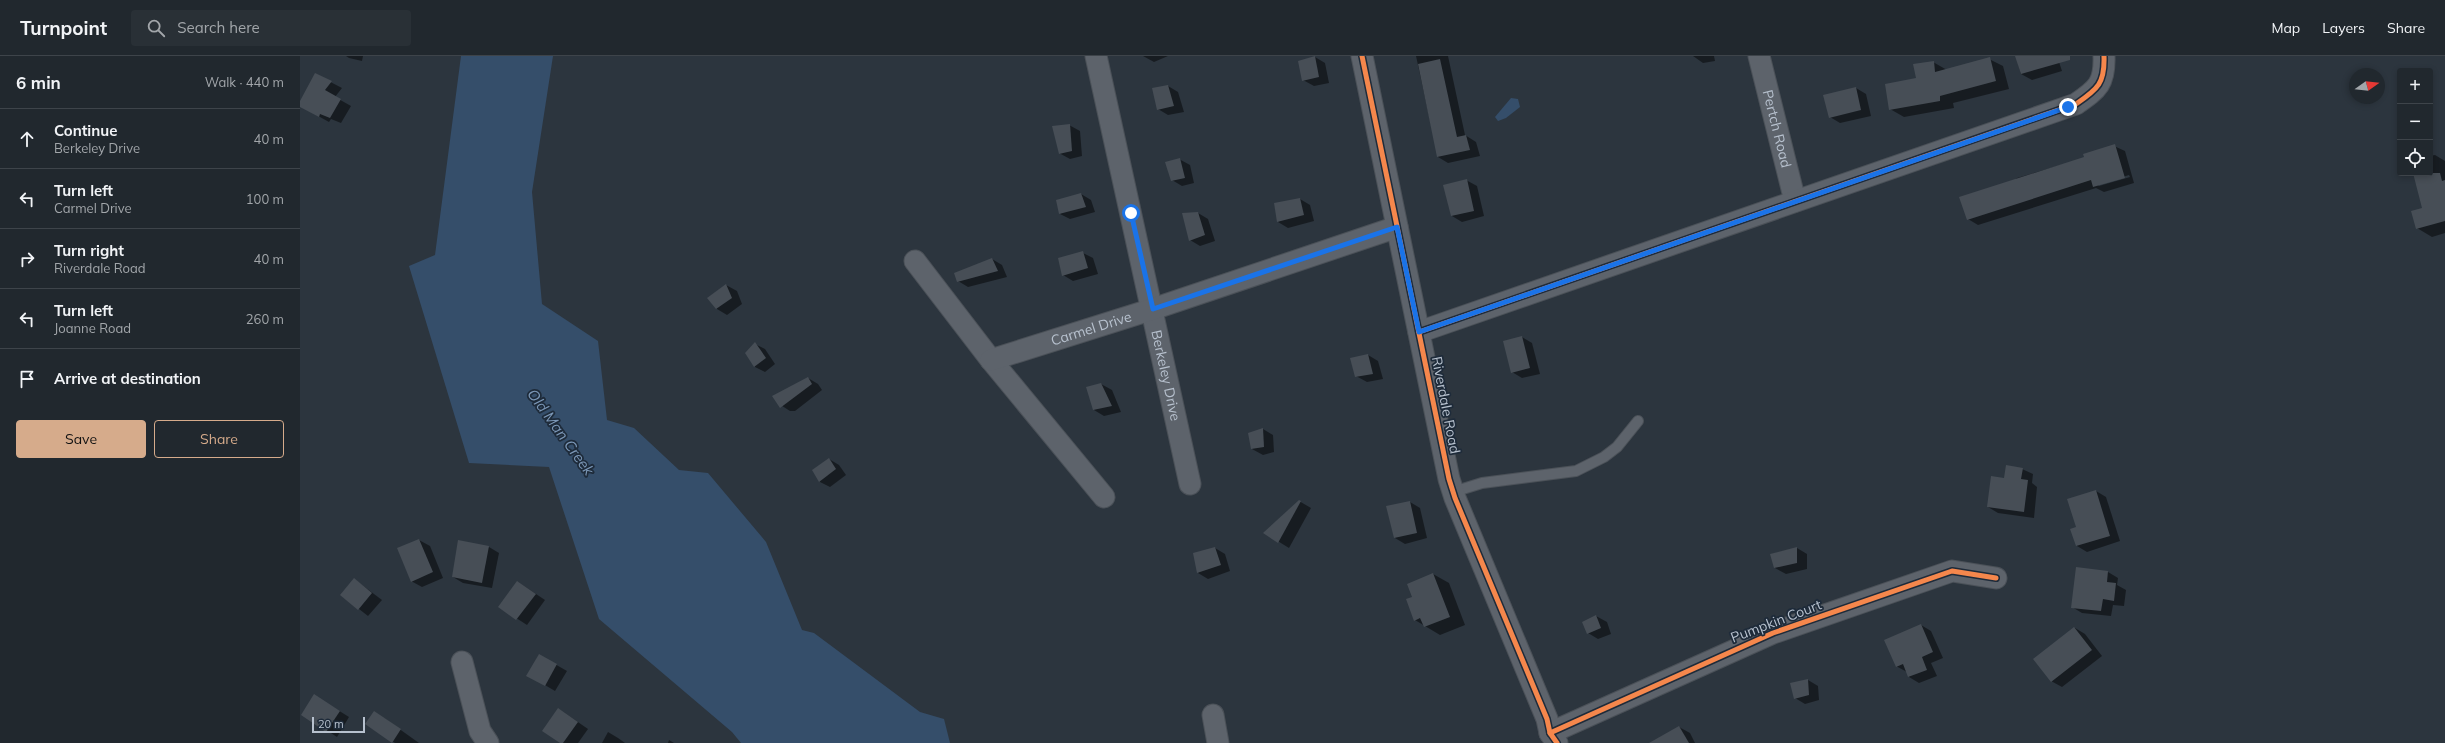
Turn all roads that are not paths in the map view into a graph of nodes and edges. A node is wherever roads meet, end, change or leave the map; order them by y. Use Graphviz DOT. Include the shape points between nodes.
graph roads {
  1 [pos="1096,56"];
  2 [pos="1362,56"];
  3 [pos="1759,56"];
  4 [pos="2104,56"];
  5 [pos="1795,201"];
  6 [pos="1397,227"];
  7 [pos="915,261"];
  8 [pos="1153,309"];
  9 [pos="1419,332"];
  10 [pos="991,360"];
  11 [pos="1638,421"];
  12 [pos="1190,484"];
  13 [pos="1453,492"];
  14 [pos="1104,497"];
  15 [pos="1996,578"];
  16 [pos="462,662"];
  17 [pos="1212,715"];
  18 [pos="1554,738"];
  19 [pos="488,743"];
  20 [pos="1218,743"];
  1 -- 8 [label="street, Berkeley Drive"];
  2 -- 6 [label="street, Riverdale Road"];
  3 -- 5 [label="street, Pertch Road"];
  4 -- 5 [label="street" via="2105,74 2093,93 2076,104"];
  5 -- 9 [label="street"];
  6 -- 8 [label="street, Carmel Drive"];
  6 -- 9 [label="street, Riverdale Road"];
  7 -- 10 [label="street"];
  8 -- 10 [label="street, Carmel Drive"];
  8 -- 12 [label="street, Berkeley Drive"];
  9 -- 13 [label="street, Riverdale Road"];
  10 -- 14 [label="street"];
  11 -- 13 [label="lane" via="1617,447 1604,457 1576,471 1482,483"];
  13 -- 18 [label="street, Riverdale Road"];
  15 -- 18 [label="street, Pumpkin Court" via="1952,572 1773,633"];
  16 -- 19 [label="street" via="480,731"];
  17 -- 20 [label="street"];
}
